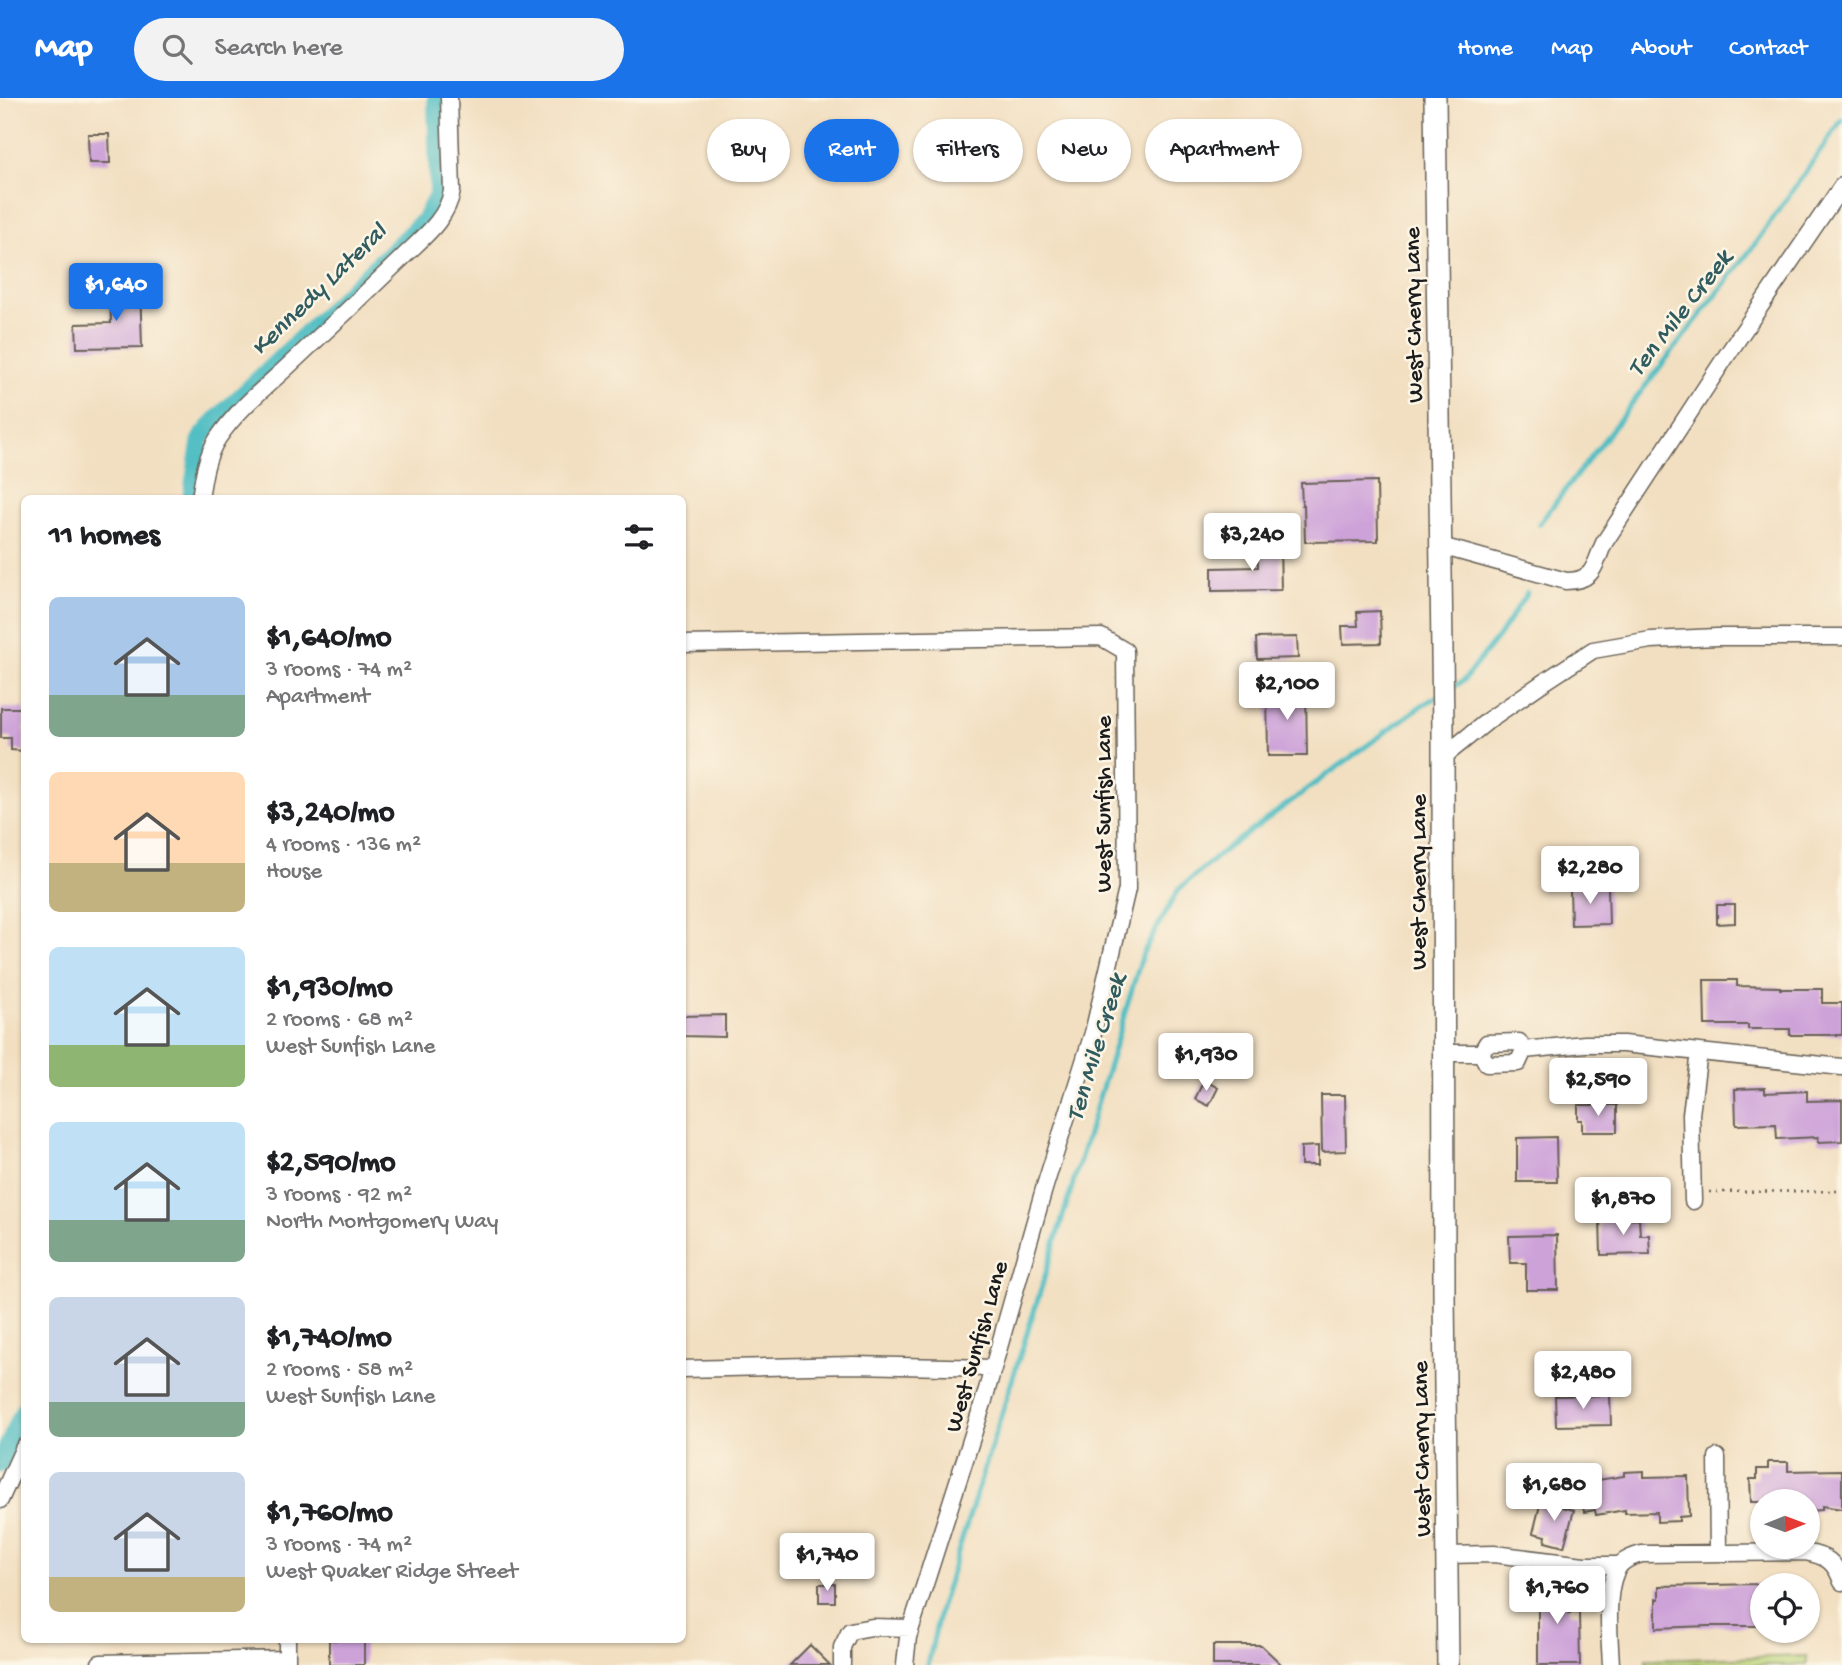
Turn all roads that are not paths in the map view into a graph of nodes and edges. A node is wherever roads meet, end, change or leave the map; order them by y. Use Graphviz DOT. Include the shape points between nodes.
graph roads {
  1 [pos="449,98"];
  2 [pos="1435,98"];
  3 [pos="1842,186"];
  4 [pos="201,495"];
  5 [pos="1441,546"];
  6 [pos="1842,637"];
  7 [pos="686,645"];
  8 [pos="1443,757"];
  9 [pos="1699,1052"];
  10 [pos="1444,1053"];
  11 [pos="1842,1068"];
  12 [pos="1699,1197"];
  13 [pos="993,1368"];
  14 [pos="686,1369"];
  15 [pos="21,1454"];
  16 [pos="1717,1457"];
  17 [pos="0,1500"];
  18 [pos="1718,1553"];
  19 [pos="1447,1555"];
  20 [pos="1620,1565"];
  21 [pos="1842,1582"];
  22 [pos="911,1628"];
  23 [pos="287,1643"];
  24 [pos="287,1662"];
  25 [pos="100,1663"];
  26 [pos="842,1665"];
  27 [pos="905,1665"];
  28 [pos="1448,1665"];
  29 [pos="1611,1665"];
  1 -- 4 [label="street" via="452,191 446,212 232,420 209,455"];
  2 -- 5 [label="main road, West Cherry Lane"];
  3 -- 5 [label="street" via="1611,532 1589,576 1566,582"];
  5 -- 8 [label="main road, West Cherry Lane"];
  6 -- 8 [label="street" via="1651,640 1593,650 1490,719"];
  7 -- 13 [label="street, West Sunfish Lane" via="1101,637 1125,651 1127,889 1093,1033"];
  8 -- 10 [label="main road, West Cherry Lane"];
  9 -- 10 [label="street" via="1623,1044 1524,1050 1519,1042 1487,1043 1481,1053"];
  9 -- 11 [label="street"];
  9 -- 12 [label="street" via="1691,1114"];
  10 -- 19 [label="main road, West Cherry Lane"];
  13 -- 14 [label="street"];
  13 -- 22 [label="street, West Sunfish Lane"];
  15 -- 17 [label="street"];
  16 -- 18 [label="street"];
  18 -- 20 [label="street" via="1642,1553"];
  18 -- 21 [label="street" via="1819,1555 1830,1560"];
  19 -- 20 [label="street" via="1494,1554"];
  19 -- 28 [label="main road, West Cherry Lane"];
  20 -- 29 [label="street" via="1609,1590"];
  22 -- 26 [label="street" via="850,1630 842,1647"];
  22 -- 27 [label="street, West Sunfish Lane"];
  23 -- 24 [label="street"];
  24 -- 25 [label="street"];
}
